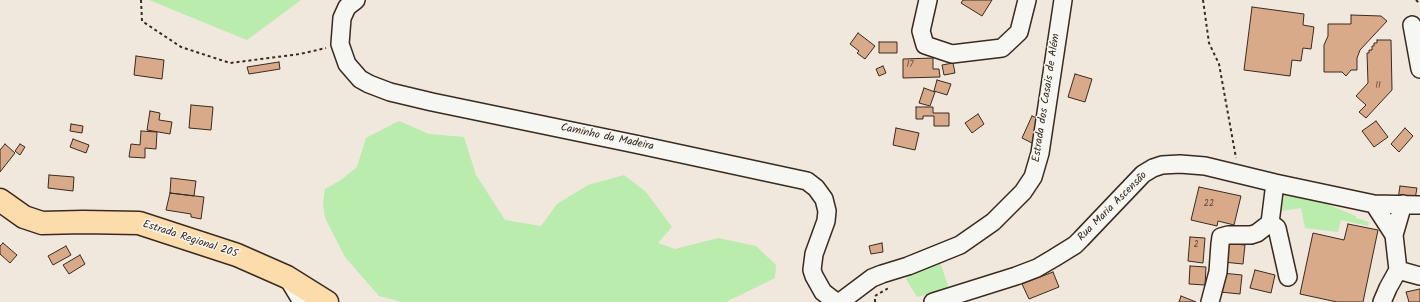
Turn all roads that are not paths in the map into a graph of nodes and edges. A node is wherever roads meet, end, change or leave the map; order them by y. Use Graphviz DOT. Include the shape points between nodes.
graph roads {
  1 [pos="356,0"];
  2 [pos="928,0"];
  3 [pos="1027,0"];
  4 [pos="1063,0"];
  5 [pos="1412,25"];
  6 [pos="1420,70"];
  7 [pos="1276,183"];
  8 [pos="0,200"];
  9 [pos="1374,204"];
  10 [pos="1412,205"];
  11 [pos="1270,223"];
  12 [pos="1394,235"];
  13 [pos="1398,270"];
  14 [pos="1420,276"];
  15 [pos="287,277"];
  16 [pos="1288,277"];
  17 [pos="302,302"];
  18 [pos="327,302"];
  19 [pos="836,302"];
  20 [pos="840,302"];
  21 [pos="933,302"];
  22 [pos="1210,302"];
  23 [pos="1382,302"];
  1 -- 19 [label="street, Caminho da Madeira" via="347,7 342,18 340,44 347,64 360,79 369,84 432,102 807,181 824,199 828,211 814,254 812,270 823,292"];
  2 -- 3 [label="street" via="921,31 925,45 952,54 1002,48 1020,32"];
  4 -- 20 [label="street, Estrada dos Casais de Além" via="1040,153 1033,177 1023,192 993,222 960,245 877,276"];
  5 -- 6 [label="street"];
  7 -- 9 [label="street, Rua Maria Ascensão"];
  7 -- 11 [label="street"];
  7 -- 21 [label="street, Rua Maria Ascensão" via="1205,166 1180,164 1153,168 1135,182 1075,245 1054,258 1016,276"];
  8 -- 15 [label="main road, Estrada Regional 205" via="24,217 42,223 139,223 237,255"];
  9 -- 10 [label="street, Rua Maria Ascensão"];
  9 -- 12 [label="street"];
  10 -- 12 [label="street"];
  11 -- 16 [label="street" via="1278,228"];
  11 -- 22 [label="street" via="1251,235 1222,237 1218,272"];
  12 -- 13 [label="street"];
  13 -- 14 [label="street"];
  13 -- 23 [label="street"];
  15 -- 17 [label="street"];
  15 -- 18 [label="main road, Estrada Regional 205"];
}
